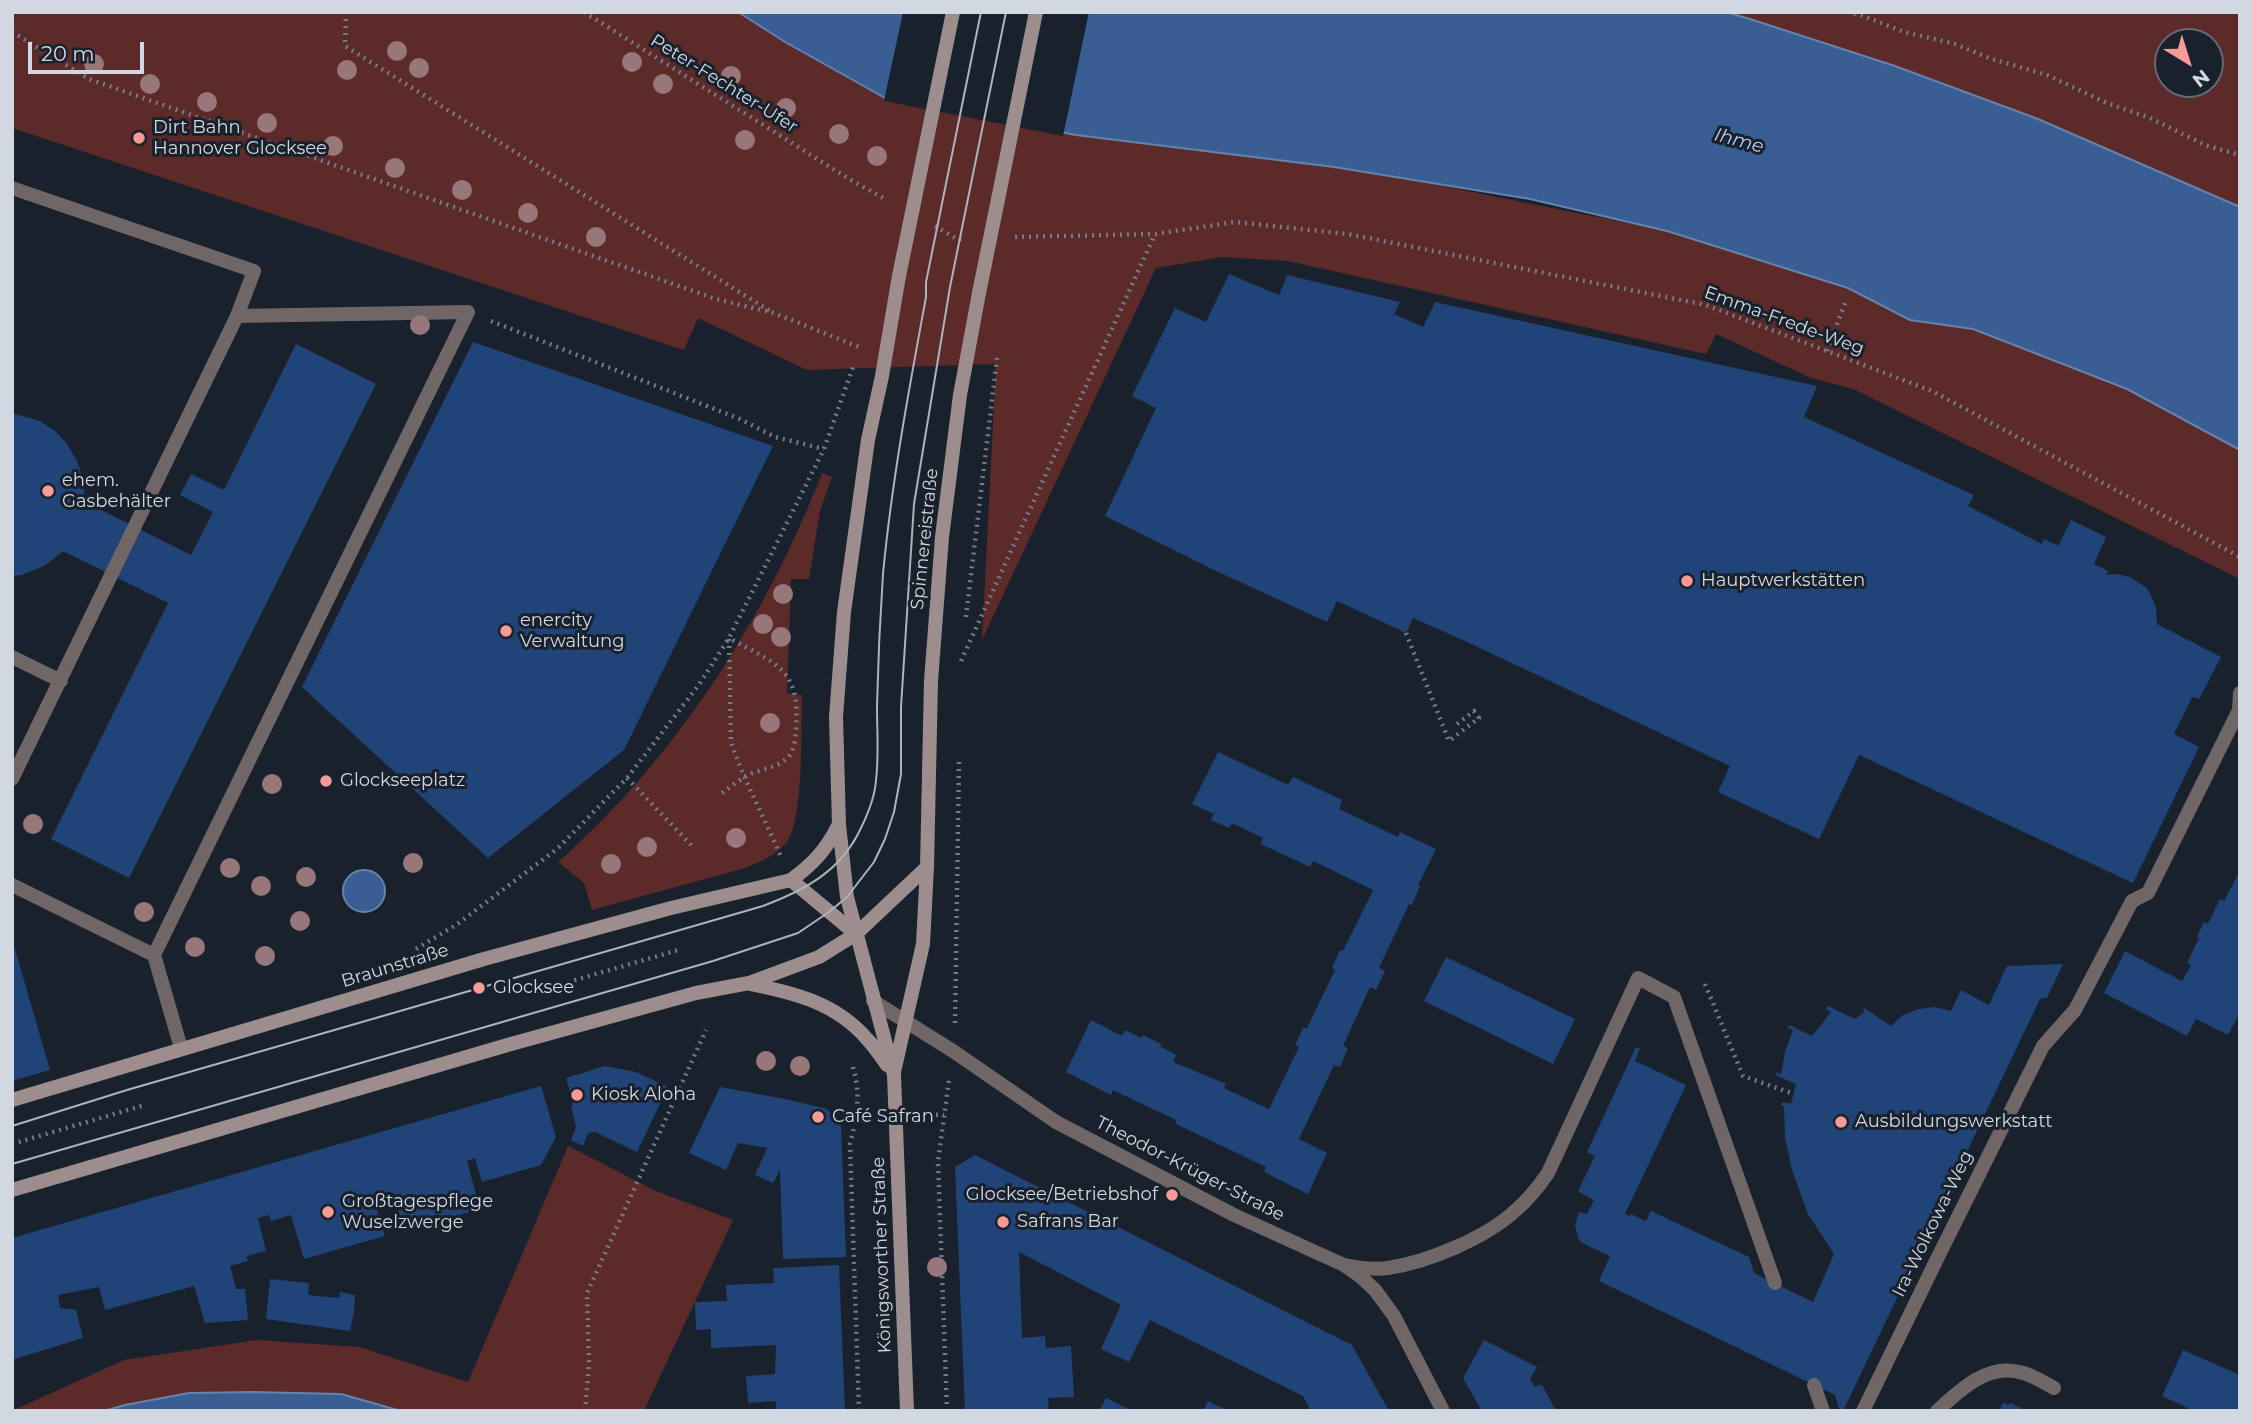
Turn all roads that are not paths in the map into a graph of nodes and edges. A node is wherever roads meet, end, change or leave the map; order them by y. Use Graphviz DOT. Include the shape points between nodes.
graph roads {
  1 [pos="953,12"];
  2 [pos="1036,12"];
  3 [pos="14,193"];
  4 [pos="237,316"];
  5 [pos="12,657"];
  6 [pos="61,681"];
  7 [pos="2240,693"];
  8 [pos="14,771"];
  9 [pos="839,825"];
  10 [pos="927,867"];
  11 [pos="791,880"];
  12 [pos="12,885"];
  13 [pos="856,934"];
  14 [pos="154,955"];
  15 [pos="749,984"];
  16 [pos="873,1001"];
  17 [pos="905,1021"];
  18 [pos="181,1048"];
  19 [pos="894,1075"];
  20 [pos="12,1100"];
  21 [pos="12,1190"];
  22 [pos="1344,1265"];
  23 [pos="1775,1283"];
  24 [pos="1814,1385"];
  25 [pos="2054,1388"];
  26 [pos="907,1411"];
  27 [pos="1443,1411"];
  28 [pos="1823,1411"];
  29 [pos="1863,1411"];
  30 [pos="1937,1411"];
  1 -- 9 [label="street, bridge" via="868,440 844,612 836,717"];
  2 -- 10 [label="street, Spinnereistraße, bridge" via="960,395 942,537 931,681"];
  3 -- 4 [label="street" via="254,271"];
  4 -- 6 [label="street"];
  4 -- 14 [label="street" via="468,312"];
  5 -- 6 [label="street"];
  6 -- 8 [label="street"];
  7 -- 29 [label="street, Ira-Wolkowa-Weg" via="2239,710 2148,892 2132,901 2075,1010 2043,1046"];
  9 -- 11 [label="street, Braunstraße" via="828,846"];
  9 -- 13 [label="street"];
  10 -- 13 [label="street"];
  10 -- 17 [label="street, Spinnereistraße" via="923,944"];
  11 -- 13 [label="street"];
  11 -- 18 [label="street, Braunstraße" via="671,908"];
  12 -- 14 [label="street"];
  13 -- 15 [label="street" via="819,957"];
  13 -- 16 [label="street, Königsworther Straße"];
  14 -- 18 [label="street"];
  15 -- 19 [label="street" via="795,993 834,1010 867,1038"];
  15 -- 21 [label="street" via="696,993 511,1044"];
  16 -- 17 [label="street, Theodor-Krüger-Straße"];
  16 -- 19 [label="street, Königsworther Straße"];
  17 -- 19 [label="street, Spinnereistraße"];
  17 -- 22 [label="street, Theodor-Krüger-Straße" via="1087,1140"];
  18 -- 20 [label="street, Braunstraße"];
  19 -- 26 [label="street, Königsworther Straße"];
  22 -- 23 [label="street" via="1367,1269 1415,1262 1496,1225 1527,1200 1548,1172 1638,978 1674,997"];
  22 -- 27 [label="street, Theodor-Krüger-Straße" via="1385,1303"];
  24 -- 28 [label="street"];
  25 -- 30 [label="street" via="2021,1372 2003,1371 1966,1385"];
}
